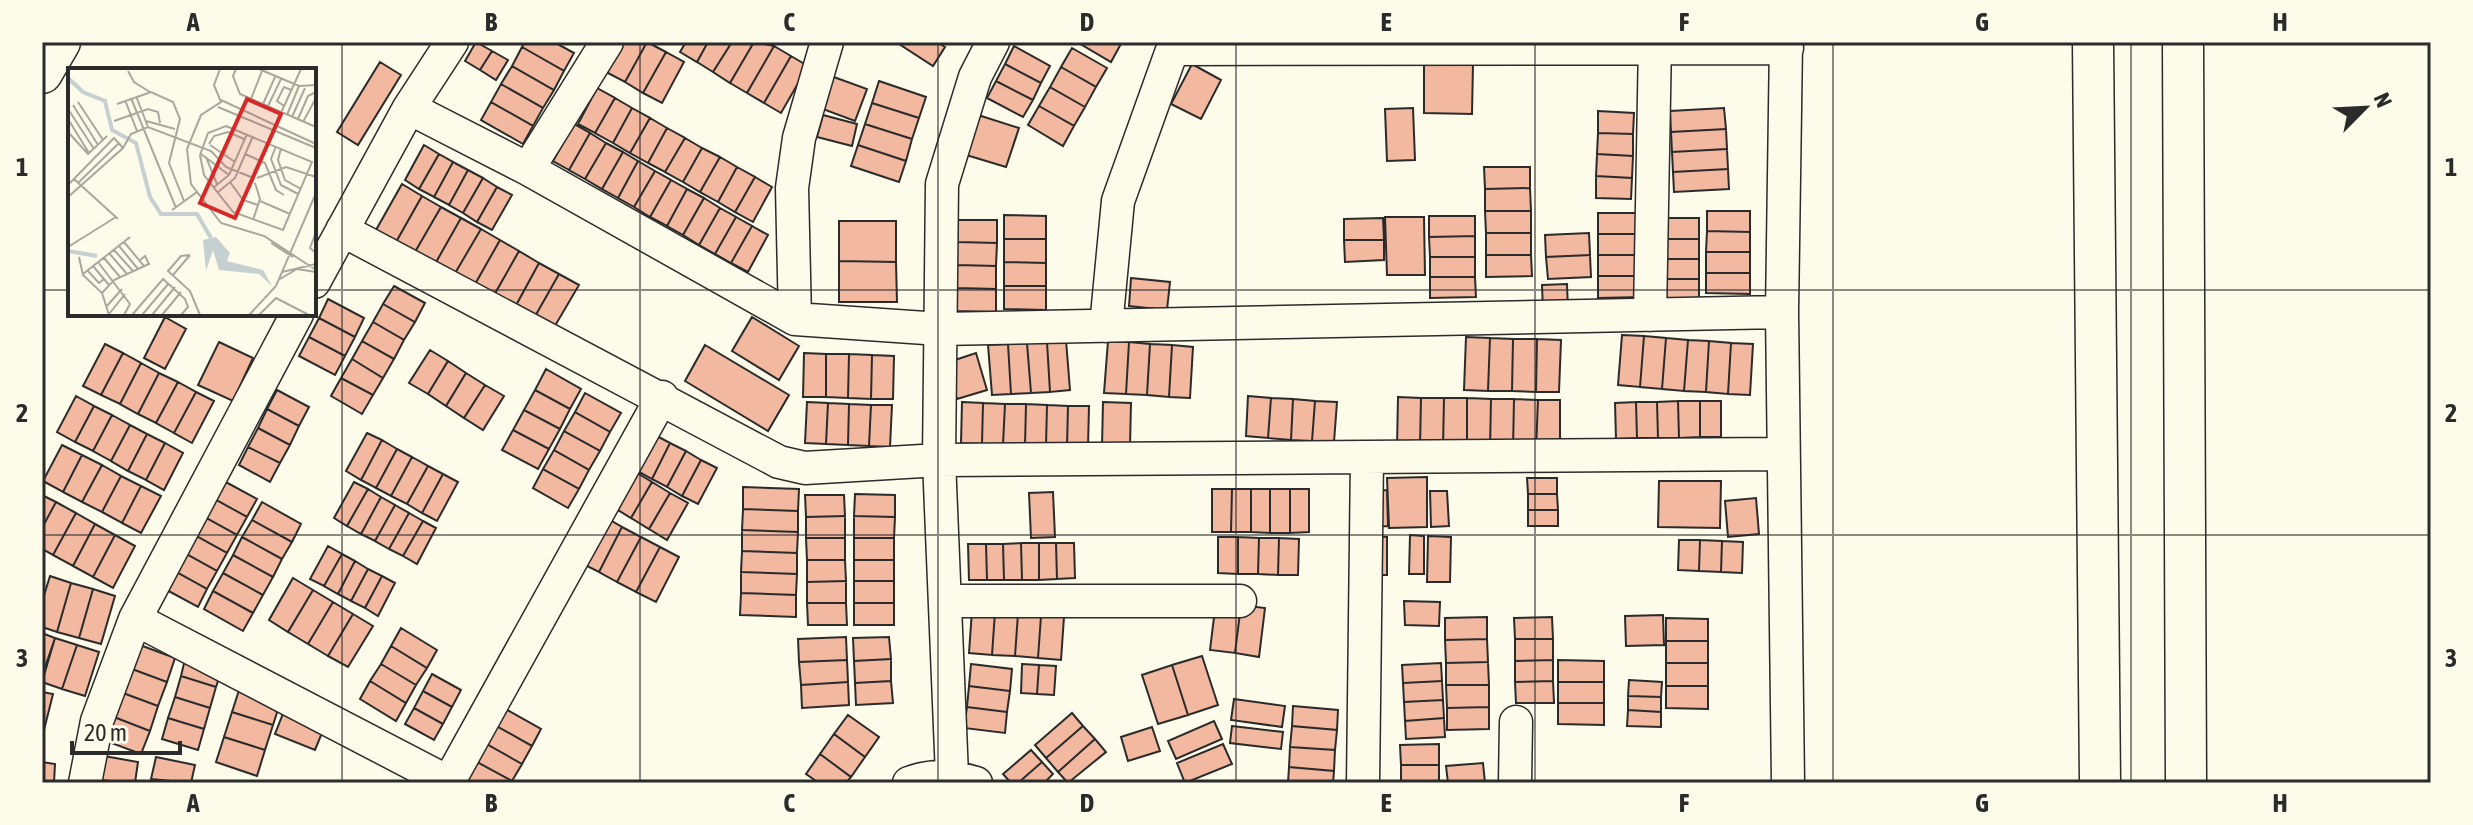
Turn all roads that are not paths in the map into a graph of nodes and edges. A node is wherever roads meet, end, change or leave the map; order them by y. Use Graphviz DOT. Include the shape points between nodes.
graph roads {
  1 [pos="60,42"];
  2 [pos="452,42"];
  3 [pos="607,42"];
  4 [pos="827,42"];
  5 [pos="993,42"];
  6 [pos="2093,42"];
  7 [pos="2183,42"];
  8 [pos="1655,45"];
  9 [pos="1787,45"];
  10 [pos="1174,46"];
  11 [pos="42,73"];
  12 [pos="409,108"];
  13 [pos="528,169"];
  14 [pos="342,230"];
  15 [pos="316,278"];
  16 [pos="1782,312"];
  17 [pos="1650,315"];
  18 [pos="296,316"];
  19 [pos="795,319"];
  20 [pos="1106,326"];
  21 [pos="940,329"];
  22 [pos="662,397"];
  23 [pos="1782,454"];
  24 [pos="1367,458"];
  25 [pos="939,460"];
  26 [pos="945,601"];
  27 [pos="1240,601"];
  28 [pos="135,619"];
  29 [pos="1516,722"];
  30 [pos="964,780"];
  31 [pos="85,783"];
  32 [pos="448,783"];
  33 [pos="909,783"];
  34 [pos="1363,783"];
  35 [pos="1515,783"];
  36 [pos="1788,783"];
  37 [pos="2100,783"];
  38 [pos="2186,783"];
  1 -- 11 [label="street"];
  2 -- 12 [label="street"];
  3 -- 13 [label="street"];
  4 -- 19 [label="street" via="799,138 792,188"];
  5 -- 21 [label="street" via="975,77 942,184"];
  6 -- 37 [label="street"];
  7 -- 38 [label="street"];
  8 -- 9 [label="street"];
  8 -- 10 [label="street"];
  8 -- 17 [label="street"];
  9 -- 16 [label="street"];
  10 -- 20 [label="street" via="1118,201"];
  12 -- 13 [label="street"];
  12 -- 14 [label="street"];
  13 -- 19 [label="street"];
  14 -- 15 [label="street"];
  14 -- 22 [label="street"];
  16 -- 17 [label="street"];
  16 -- 23 [label="street"];
  17 -- 20 [label="street"];
  18 -- 28 [label="street"];
  19 -- 21 [label="street"];
  20 -- 21 [label="street"];
  21 -- 25 [label="street"];
  22 -- 25 [label="street" via="779,462 805,468"];
  22 -- 32 [label="street"];
  23 -- 24 [label="street"];
  23 -- 36 [label="street"];
  24 -- 25 [label="street"];
  24 -- 34 [label="street"];
  25 -- 26 [label="street"];
  26 -- 27 [label="street"];
  26 -- 30 [label="street"];
  28 -- 31 [label="street" via="97,721"];
  28 -- 32 [label="street"];
  29 -- 35 [label="street"];
  30 -- 33 [label="street" via="924,777"];
}
